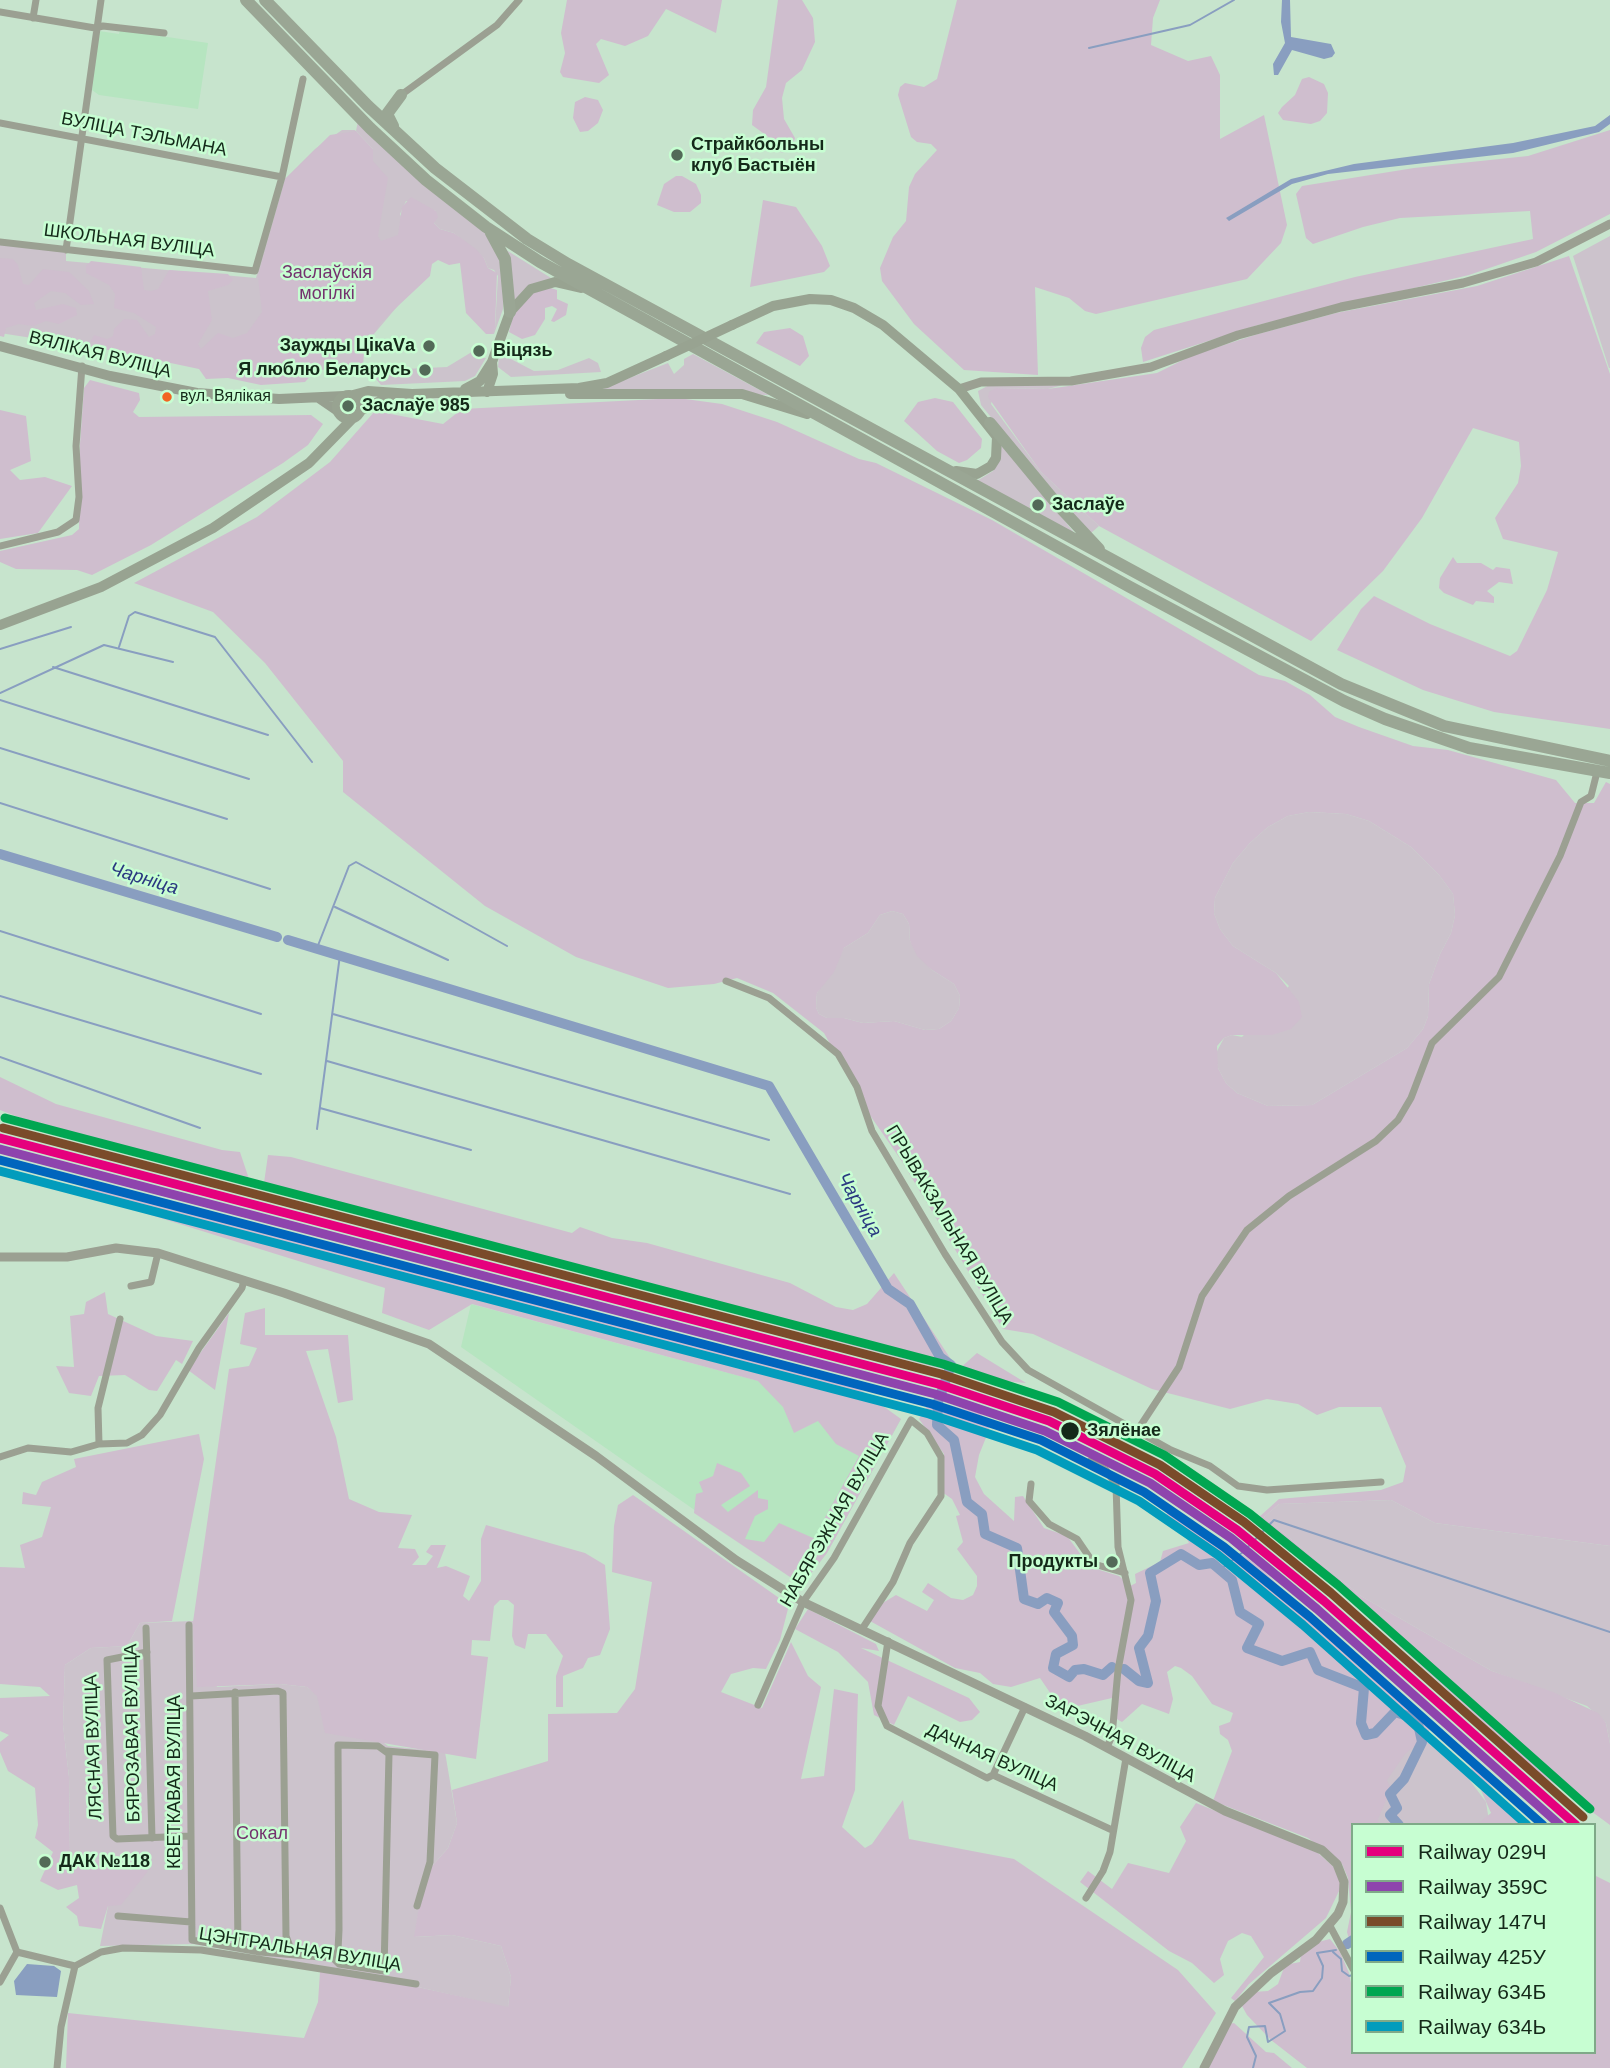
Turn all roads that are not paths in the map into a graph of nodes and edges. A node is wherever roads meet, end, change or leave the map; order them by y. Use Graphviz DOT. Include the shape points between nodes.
graph roads {
  1 [pos="36,0"];
  2 [pos="101,0"];
  3 [pos="246,0"];
  4 [pos="265,0"];
  5 [pos="519,0"];
  6 [pos="0,12"];
  7 [pos="33,19"];
  8 [pos="95,28"];
  9 [pos="163,33"];
  10 [pos="303,79"];
  11 [pos="356,93"];
  12 [pos="401,96"];
  13 [pos="0,123"];
  14 [pos="401,138"];
  15 [pos="83,140"];
  16 [pos="282,177"];
  17 [pos="1610,224"];
  18 [pos="486,227"];
  19 [pos="0,242"];
  20 [pos="66,250"];
  21 [pos="590,290"];
  22 [pos="510,312"];
  23 [pos="0,346"];
  24 [pos="82,366"];
  25 [pos="492,368"];
  26 [pos="480,381"];
  27 [pos="960,389"];
  28 [pos="553,391"];
  29 [pos="455,392"];
  30 [pos="487,392"];
  31 [pos="511,392"];
  32 [pos="396,394"];
  33 [pos="348,396"];
  34 [pos="318,398"];
  35 [pos="339,413"];
  36 [pos="356,414"];
  37 [pos="990,424"];
  38 [pos="841,429"];
  39 [pos="327,447"];
  40 [pos="934,462"];
  41 [pos="0,546"];
  42 [pos="1115,563"];
  43 [pos="0,625"];
  44 [pos="1610,761"];
  45 [pos="1604,772"];
  46 [pos="726,981"];
  47 [pos="158,1253"];
  48 [pos="0,1257"];
  49 [pos="244,1280"];
  50 [pos="131,1286"];
  51 [pos="120,1320"];
  52 [pos="1137,1431"];
  53 [pos="99,1444"];
  54 [pos="0,1457"];
  55 [pos="1090,1461"];
  56 [pos="1381,1482"];
  57 [pos="1031,1485"];
  58 [pos="1125,1573"];
  59 [pos="803,1602"];
  60 [pos="190,1625"];
  61 [pos="146,1628"];
  62 [pos="862,1629"];
  63 [pos="888,1641"];
  64 [pos="147,1652"];
  65 [pos="235,1692"];
  66 [pos="191,1696"];
  67 [pos="758,1705"];
  68 [pos="1025,1707"];
  69 [pos="1107,1747"];
  70 [pos="388,1753"];
  71 [pos="1126,1758"];
  72 [pos="993,1775"];
  73 [pos="1112,1830"];
  74 [pos="190,1836"];
  75 [pos="152,1838"];
  76 [pos="1086,1898"];
  77 [pos="417,1906"];
  78 [pos="0,1908"];
  79 [pos="118,1916"];
  80 [pos="191,1922"];
  81 [pos="1330,1926"];
  82 [pos="238,1948"];
  83 [pos="17,1952"];
  84 [pos="292,1952"];
  85 [pos="321,1956"];
  86 [pos="333,1958"];
  87 [pos="1351,1965"];
  88 [pos="75,1966"];
  89 [pos="319,1968"];
  90 [pos="0,1982"];
  91 [pos="416,1984"];
  92 [pos="57,2068"];
  93 [pos="1204,2068"];
  1 -- 7 [label="street"];
  2 -- 8 [label="street"];
  3 -- 18 [label="highway" via="396,153"];
  4 -- 11 [label="highway"];
  5 -- 12 [label="street" via="497,25"];
  6 -- 7 [label="street"];
  7 -- 8 [label="street"];
  8 -- 9 [label="street"];
  8 -- 15 [label="street"];
  10 -- 16 [label="street"];
  11 -- 12 [label="highway" via="373,103"];
  11 -- 14 [label="highway"];
  12 -- 14 [label="highway" via="387,114"];
  13 -- 15 [label="street, ВУЛІЦА ТЭЛЬМАНА"];
  14 -- 40 [label="highway" via="465,193 546,251"];
  15 -- 16 [label="street, ВУЛІЦА ТЭЛЬМАНА"];
  15 -- 20 [label="street"];
  16 -- 20 [label="street, ШКОЛЬНАЯ ВУЛІЦА" via="255,271"];
  17 -- 27 [label="street" via="1536,262 1463,283 1341,307 1151,367 1072,381 998,381"];
  18 -- 21 [label="highway"];
  18 -- 22 [label="highway" via="505,259"];
  19 -- 20 [label="street, ШКОЛЬНАЯ ВУЛІЦА"];
  21 -- 22 [label="main road" via="564,283 539,285"];
  21 -- 38 [label="highway"];
  22 -- 25 [label="main road"];
  23 -- 24 [label="main road, ВЯЛІКАЯ ВУЛІЦА"];
  24 -- 34 [label="main road, ВЯЛІКАЯ ВУЛІЦА" via="197,393"];
  24 -- 41 [label="street" via="76,520 58,532"];
  25 -- 26 [label="main road"];
  25 -- 30 [label="main road"];
  25 -- 31 [label="main road"];
  26 -- 29 [label="main road"];
  26 -- 30 [label="main road"];
  27 -- 28 [label="main road, bridge" via="883,325 854,308 831,300 796,300 773,306 607,383"];
  27 -- 37 [label="main road"];
  28 -- 31 [label="main road"];
  28 -- 38 [label="main road" via="583,396 742,394 799,410"];
  29 -- 30 [label="main road"];
  29 -- 32 [label="main road"];
  30 -- 31 [label="main road"];
  32 -- 33 [label="main road" via="368,391"];
  32 -- 36 [label="main road"];
  33 -- 34 [label="main road, ВЯЛІКАЯ ВУЛІЦА"];
  33 -- 35 [label="main road" via="338,402"];
  33 -- 36 [label="main road" via="359,402"];
  34 -- 35 [label="main road"];
  35 -- 36 [label="main road"];
  35 -- 39 [label="main road"];
  36 -- 39 [label="main road"];
  37 -- 40 [label="main road" via="998,449 984,472 970,475"];
  37 -- 42 [label="highway" via="1086,537"];
  38 -- 45 [label="highway" via="1344,701 1469,748"];
  39 -- 43 [label="main road" via="289,478 164,555 101,587"];
  40 -- 42 [label="highway"];
  42 -- 44 [label="highway" via="1381,703 1481,736"];
  45 -- 52 [label="street" via="1591,796 1581,802 1560,856 1499,977 1432,1043 1398,1120 1376,1141 1289,1196 1247,1230 1202,1296 1179,1367"];
  46 -- 52 [label="street, ПРЫВАКЗАЛЬНАЯ ВУЛІЦА" via="769,998 838,1054 857,1087 872,1131 944,1254 1020,1364"];
  47 -- 48 [label="street, ЗАРЭЧНАЯ ВУЛІЦА" via="116,1248 67,1257"];
  47 -- 49 [label="street, ЗАРЭЧНАЯ ВУЛІЦА"];
  47 -- 50 [label="street" via="151,1282"];
  49 -- 53 [label="street" via="149,1427 127,1443"];
  49 -- 59 [label="street, ЗАРЭЧНАЯ ВУЛІЦА" via="429,1344"];
  51 -- 53 [label="street" via="98,1408"];
  52 -- 56 [label="street, ПРЫВАКЗАЛЬНАЯ ВУЛІЦА" via="1210,1466 1238,1486 1267,1490"];
  53 -- 54 [label="street" via="63,1453 28,1448"];
  55 -- 58 [label="street" via="1106,1470 1116,1485 1118,1547"];
  57 -- 58 [label="street" via="1029,1501 1049,1524 1077,1539 1094,1564"];
  58 -- 69 [label="street" via="1130,1609"];
  59 -- 62 [label="street, ЗАРЭЧНАЯ ВУЛІЦА"];
  59 -- 62 [label="street, НАБЯРЭЖНАЯ ВУЛІЦА" via="834,1558 911,1420 927,1433 941,1457 941,1496"];
  59 -- 67 [label="street, НАБЯРЭЖНАЯ ВУЛІЦА"];
  60 -- 66 [label="street, КВЕТКАВАЯ ВУЛІЦА"];
  61 -- 64 [label="street, БЯРОЗАВАЯ ВУЛІЦА"];
  62 -- 63 [label="street, ЗАРЭЧНАЯ ВУЛІЦА"];
  63 -- 68 [label="street, ЗАРЭЧНАЯ ВУЛІЦА"];
  63 -- 72 [label="street, ДАЧНАЯ ВУЛІЦА" via="878,1699 884,1721 988,1778"];
  64 -- 75 [label="street, БЯРОЗАВАЯ ВУЛІЦА"];
  64 -- 75 [label="street, ЛЯСНАЯ ВУЛІЦА" via="107,1660 113,1832 117,1839"];
  65 -- 66 [label="street"];
  65 -- 82 [label="street"];
  65 -- 84 [label="street" via="283,1693 286,1936"];
  66 -- 74 [label="street, КВЕТКАВАЯ ВУЛІЦА"];
  68 -- 69 [label="street, ЗАРЭЧНАЯ ВУЛІЦА"];
  68 -- 72 [label="street"];
  69 -- 71 [label="street, ЗАРЭЧНАЯ ВУЛІЦА"];
  70 -- 77 [label="street" via="435,1755 430,1862"];
  70 -- 86 [label="street" via="378,1746 338,1745 339,1930"];
  70 -- 86 [label="street" via="384,1971 339,1964"];
  71 -- 73 [label="street"];
  71 -- 81 [label="street, ЗАРЭЧНАЯ ВУЛІЦА" via="1225,1811 1300,1839 1330,1857 1342,1873 1345,1891"];
  72 -- 73 [label="street, ДАЧНАЯ ВУЛІЦА"];
  73 -- 76 [label="street" via="1103,1871"];
  74 -- 75 [label="street"];
  74 -- 80 [label="street, КВЕТКАВАЯ ВУЛІЦА"];
  78 -- 83 [label="street"];
  79 -- 80 [label="street"];
  80 -- 82 [label="street, КВЕТКАВАЯ ВУЛІЦА" via="192,1940"];
  81 -- 87 [label="street"];
  81 -- 93 [label="street" via="1250,1990 1227,2019"];
  82 -- 84 [label="street" via="285,1955"];
  83 -- 88 [label="street"];
  83 -- 90 [label="street"];
  84 -- 85 [label="street"];
  85 -- 86 [label="street"];
  85 -- 89 [label="street"];
  88 -- 89 [label="street, ЦЭНТРАЛЬНАЯ ВУЛІЦА" via="101,1952 123,1948 201,1950"];
  88 -- 92 [label="street"];
  89 -- 91 [label="street, ЦЭНТРАЛЬНАЯ ВУЛІЦА"];
}
